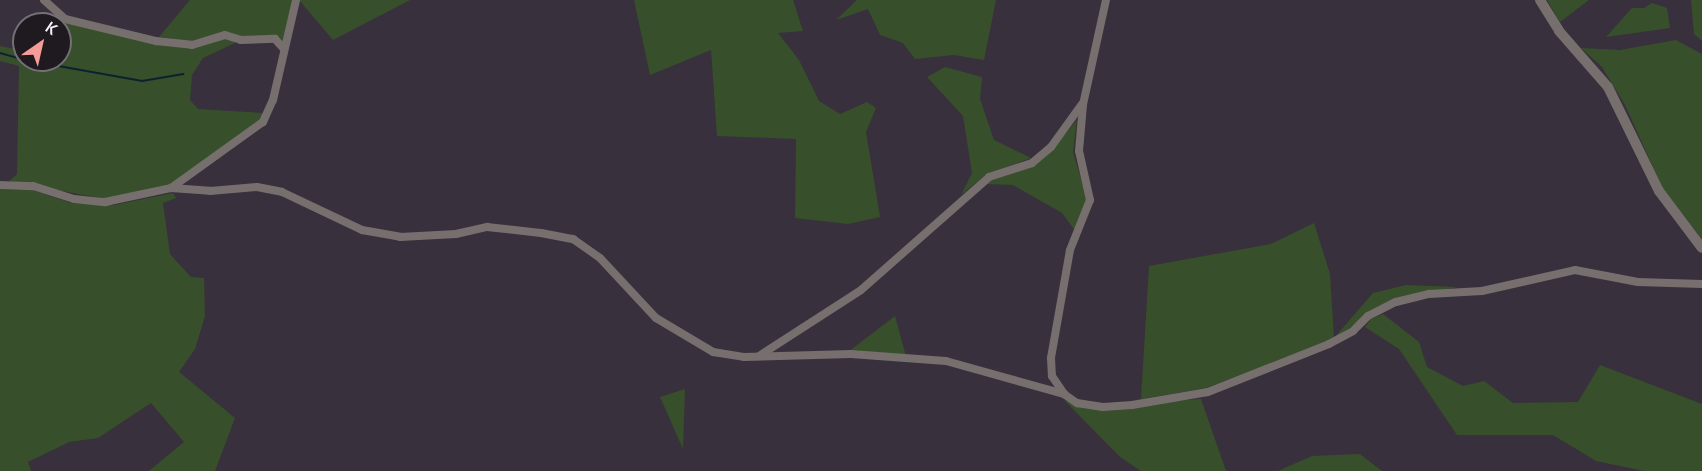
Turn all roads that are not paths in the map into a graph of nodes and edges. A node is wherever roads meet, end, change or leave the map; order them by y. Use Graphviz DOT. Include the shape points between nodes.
graph roads {
  1 [pos="44,0"];
  2 [pos="296,0"];
  3 [pos="1106,0"];
  4 [pos="1540,0"];
  5 [pos="284,49"];
  6 [pos="1084,100"];
  7 [pos="0,185"];
  8 [pos="171,188"];
  9 [pos="1702,248"];
  10 [pos="1702,284"];
  11 [pos="758,356"];
  12 [pos="1065,394"];
  1 -- 5 [label="street" via="65,20 156,41 192,45 225,35 241,40 275,39"];
  2 -- 5 [label="street" via="291,35"];
  3 -- 6 [label="street"];
  4 -- 9 [label="street" via="1559,31 1608,87 1659,191"];
  5 -- 8 [label="street" via="273,100 263,122"];
  6 -- 11 [label="street" via="1051,147 1032,163 989,177 861,290"];
  6 -- 12 [label="street" via="1079,151 1090,200 1070,250 1051,358 1052,376"];
  7 -- 8 [label="street" via="33,186 74,199 105,202"];
  8 -- 11 [label="street" via="210,191 257,187 282,192 362,230 400,237 456,234 487,226 573,239 600,258 649,311 683,337 713,352"];
  10 -- 12 [label="street" via="1638,282 1575,270 1482,291 1429,294 1396,302 1368,316 1353,331 1329,344 1208,392 1103,407 1077,403"];
  11 -- 12 [label="street" via="851,354 946,361"];
}
